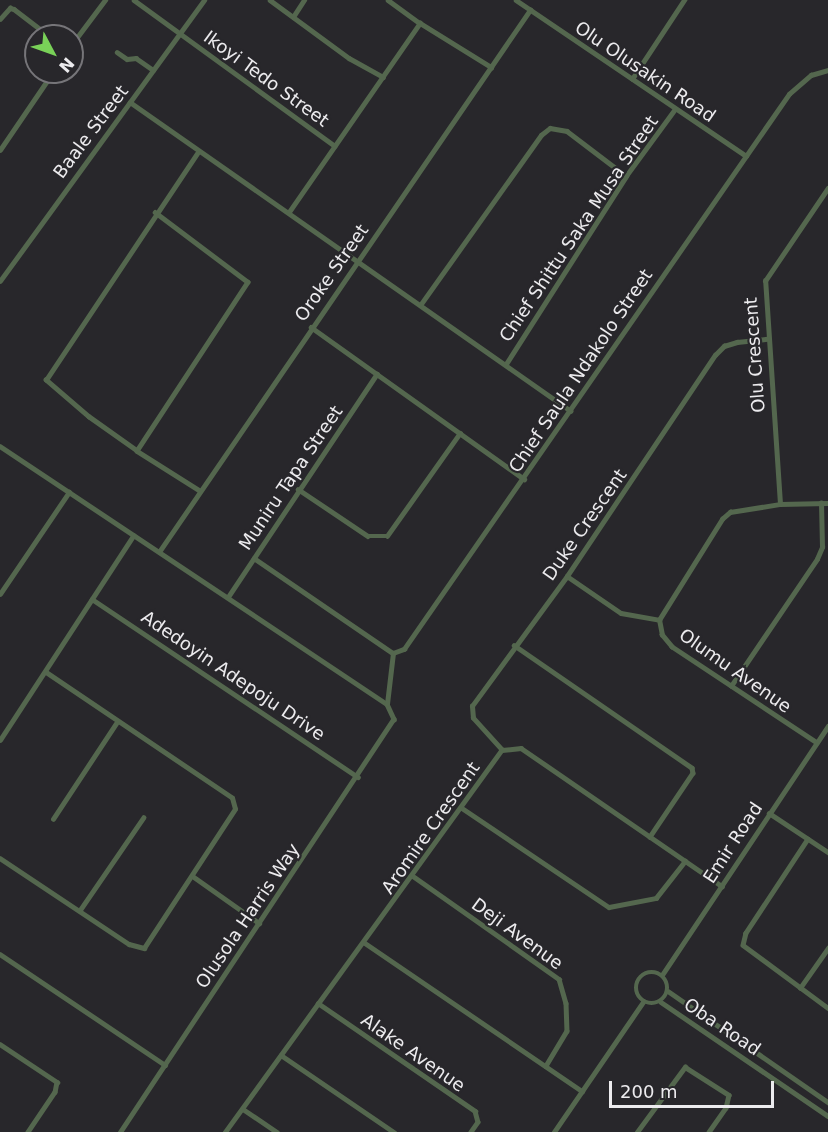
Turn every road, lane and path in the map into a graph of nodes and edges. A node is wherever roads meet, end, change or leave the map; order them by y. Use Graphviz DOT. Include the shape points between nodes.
graph roads {
  1 [pos="105,0"];
  2 [pos="134,0"];
  3 [pos="204,0"];
  4 [pos="270,0"];
  5 [pos="304,0"];
  6 [pos="387,0"];
  7 [pos="516,0"];
  8 [pos="684,0"];
  9 [pos="530,10"];
  10 [pos="293,17"];
  11 [pos="0,19"];
  12 [pos="420,23"];
  13 [pos="33,24"];
  14 [pos="84,28"];
  15 [pos="180,33"];
  16 [pos="117,52"];
  17 [pos="490,67"];
  18 [pos="153,70"];
  19 [pos="828,70"];
  20 [pos="383,77"];
  21 [pos="632,79"];
  22 [pos="45,84"];
  23 [pos="130,102"];
  24 [pos="675,109"];
  25 [pos="335,146"];
  26 [pos="0,150"];
  27 [pos="199,151"];
  28 [pos="746,156"];
  29 [pos="626,176"];
  30 [pos="828,188"];
  31 [pos="155,212"];
  32 [pos="289,212"];
  33 [pos="358,259"];
  34 [pos="0,266"];
  35 [pos="6,271"];
  36 [pos="0,280"];
  37 [pos="421,304"];
  38 [pos="311,327"];
  39 [pos="767,339"];
  40 [pos="506,364"];
  41 [pos="377,374"];
  42 [pos="571,411"];
  43 [pos="460,433"];
  44 [pos="0,446"];
  45 [pos="137,451"];
  46 [pos="524,479"];
  47 [pos="298,489"];
  48 [pos="199,490"];
  49 [pos="69,492"];
  50 [pos="821,503"];
  51 [pos="828,503"];
  52 [pos="780,504"];
  53 [pos="133,536"];
  54 [pos="159,552"];
  55 [pos="254,558"];
  56 [pos="567,576"];
  57 [pos="0,594"];
  58 [pos="228,597"];
  59 [pos="92,599"];
  60 [pos="659,620"];
  61 [pos="514,645"];
  62 [pos="393,653"];
  63 [pos="45,672"];
  64 [pos="731,686"];
  65 [pos="387,704"];
  66 [pos="117,722"];
  67 [pos="828,726"];
  68 [pos="0,727"];
  69 [pos="6,731"];
  70 [pos="0,740"];
  71 [pos="817,743"];
  72 [pos="502,750"];
  73 [pos="358,777"];
  74 [pos="462,808"];
  75 [pos="769,813"];
  76 [pos="143,818"];
  77 [pos="53,819"];
  78 [pos="650,837"];
  79 [pos="808,839"];
  80 [pos="828,852"];
  81 [pos="0,858"];
  82 [pos="685,861"];
  83 [pos="413,876"];
  84 [pos="194,877"];
  85 [pos="722,886"];
  86 [pos="80,910"];
  87 [pos="259,923"];
  88 [pos="365,944"];
  89 [pos="828,948"];
  90 [pos="0,954"];
  91 [pos="662,975"];
  92 [pos="800,988"];
  93 [pos="668,991"];
  94 [pos="643,1002"];
  95 [pos="661,1002"];
  96 [pos="318,1003"];
  97 [pos="828,1008"];
  98 [pos="0,1044"];
  99 [pos="281,1055"];
  100 [pos="165,1065"];
  101 [pos="775,1065"];
  102 [pos="546,1066"];
  103 [pos="768,1075"];
  104 [pos="803,1084"];
  105 [pos="582,1091"];
  106 [pos="796,1094"];
  107 [pos="828,1102"];
  108 [pos="243,1109"];
  109 [pos="828,1116"];
  110 [pos="28,1132"];
  111 [pos="121,1132"];
  112 [pos="225,1132"];
  113 [pos="277,1132"];
  114 [pos="394,1132"];
  115 [pos="471,1132"];
  116 [pos="554,1132"];
  117 [pos="637,1132"];
  118 [pos="710,1132"];
  1 -- 14 [label="street"];
  2 -- 15 [label="street, Ikoyi Tedo Street"];
  3 -- 15 [label="street, Baale Street"];
  4 -- 10 [label="street"];
  5 -- 10 [label="street"];
  6 -- 12 [label="street"];
  7 -- 9 [label="street, Olu Olusakin Road"];
  8 -- 21 [label="street"];
  9 -- 17 [label="street, Oroke Street"];
  9 -- 21 [label="street, Olu Olusakin Road"];
  10 -- 20 [label="street"];
  11 -- 13 [label="street" via="10,8"];
  12 -- 17 [label="street"];
  12 -- 20 [label="street"];
  15 -- 18 [label="street, Baale Street"];
  15 -- 25 [label="street, Ikoyi Tedo Street"];
  16 -- 18 [label="street" via="127,59 136,58"];
  17 -- 33 [label="street, Oroke Street"];
  18 -- 23 [label="street, Baale Street"];
  19 -- 28 [label="street, Chief Saula Ndakolo Street" via="796,85"];
  20 -- 25 [label="street"];
  21 -- 24 [label="street, Olu Olusakin Road"];
  22 -- 26 [label="street"];
  23 -- 27 [label="street"];
  23 -- 35 [label="street, Baale Street"];
  24 -- 28 [label="street, Olu Olusakin Road"];
  24 -- 29 [label="street, Chief Shittu Saka Musa Street"];
  25 -- 32 [label="street"];
  27 -- 31 [label="street"];
  27 -- 32 [label="street"];
  28 -- 42 [label="street, Chief Saula Ndakolo Street"];
  29 -- 37 [label="street" via="567,131 550,128 541,135"];
  29 -- 40 [label="street, Chief Shittu Saka Musa Street"];
  30 -- 39 [label="street, Olu Crescent" via="765,282"];
  31 -- 45 [label="street" via="46,380"];
  31 -- 45 [label="street" via="248,282"];
  32 -- 33 [label="street"];
  33 -- 37 [label="street"];
  33 -- 38 [label="street, Oroke Street"];
  34 -- 35 [label="street"];
  35 -- 36 [label="street, Baale Street"];
  37 -- 40 [label="street"];
  38 -- 41 [label="street"];
  38 -- 48 [label="street, Oroke Street"];
  39 -- 52 [label="street, Olu Crescent"];
  39 -- 56 [label="street, Duke Crescent" via="737,342 724,346 715,355"];
  40 -- 42 [label="street"];
  41 -- 43 [label="street"];
  41 -- 47 [label="street, Muniru Tapa Street"];
  42 -- 46 [label="street, Chief Saula Ndakolo Street"];
  43 -- 46 [label="street"];
  43 -- 47 [label="street" via="387,536 368,536"];
  44 -- 49 [label="street"];
  45 -- 48 [label="street"];
  46 -- 62 [label="street, Chief Saula Ndakolo Street" via="404,649"];
  47 -- 55 [label="street, Muniru Tapa Street"];
  48 -- 54 [label="street, Oroke Street"];
  49 -- 53 [label="street"];
  49 -- 57 [label="street"];
  50 -- 51 [label="street, Olumu Avenue"];
  50 -- 52 [label="street, Olumu Avenue"];
  50 -- 64 [label="street" via="822,547 817,559"];
  52 -- 60 [label="street, Olumu Avenue" via="745,507 722,519"];
  53 -- 54 [label="street"];
  53 -- 59 [label="street"];
  54 -- 58 [label="street"];
  55 -- 58 [label="street, Muniru Tapa Street"];
  55 -- 62 [label="street"];
  56 -- 60 [label="street" via="621,613"];
  56 -- 61 [label="street, Duke Crescent"];
  58 -- 65 [label="street"];
  59 -- 63 [label="street"];
  59 -- 73 [label="street, Adedoyin Adepoju Drive"];
  60 -- 64 [label="street, Olumu Avenue" via="662,635 672,647"];
  61 -- 72 [label="street, Duke Crescent" via="471,711"];
  61 -- 78 [label="street" via="692,768 693,773"];
  62 -- 65 [label="street"];
  63 -- 66 [label="street"];
  63 -- 69 [label="street"];
  64 -- 71 [label="street, Olumu Avenue"];
  65 -- 73 [label="street, Olusola Harris Way" via="393,714 393,725"];
  66 -- 77 [label="street"];
  66 -- 84 [label="street" via="236,802 233,814"];
  67 -- 71 [label="street, Emir Road"];
  68 -- 69 [label="street"];
  69 -- 70 [label="street"];
  71 -- 75 [label="street, Emir Road"];
  72 -- 74 [label="street, Aromire Crescent"];
  72 -- 78 [label="street, Aromire Crescent" via="521,748"];
  73 -- 87 [label="street, Olusola Harris Way"];
  74 -- 82 [label="street" via="609,908 663,894"];
  74 -- 83 [label="street, Aromire Crescent"];
  75 -- 79 [label="street"];
  75 -- 85 [label="street, Emir Road"];
  76 -- 86 [label="street"];
  78 -- 82 [label="street, Aromire Crescent"];
  79 -- 80 [label="street"];
  79 -- 92 [label="street" via="743,945"];
  81 -- 86 [label="street"];
  82 -- 85 [label="street, Aromire Crescent"];
  83 -- 88 [label="street, Aromire Crescent"];
  83 -- 102 [label="street, Deji Avenue" via="559,979 566,1003 567,1031"];
  84 -- 86 [label="street" via="144,948 129,944"];
  84 -- 87 [label="street"];
  85 -- 91 [label="street, Emir Road"];
  87 -- 100 [label="street, Olusola Harris Way"];
  88 -- 96 [label="street, Aromire Crescent"];
  88 -- 102 [label="street"];
  89 -- 92 [label="street"];
  90 -- 100 [label="street"];
  91 -- 93 [label="street"];
  91 -- 94 [label="street" via="647,973 639,979 637,994"];
  92 -- 97 [label="street"];
  93 -- 95 [label="street"];
  93 -- 101 [label="street"];
  94 -- 95 [label="street"];
  94 -- 105 [label="street"];
  95 -- 103 [label="street, Oba Road"];
  96 -- 99 [label="street, Aromire Crescent"];
  96 -- 115 [label="street, Alake Avenue" via="475,1111 478,1122"];
  98 -- 110 [label="street" via="57,1082 55,1092"];
  99 -- 108 [label="street, Aromire Crescent"];
  99 -- 114 [label="street"];
  100 -- 111 [label="street, Olusola Harris Way"];
  101 -- 103 [label="street"];
  101 -- 104 [label="street"];
  102 -- 105 [label="street"];
  103 -- 106 [label="street, Oba Road"];
  104 -- 106 [label="street"];
  104 -- 107 [label="street"];
  105 -- 116 [label="street"];
  106 -- 109 [label="street, Oba Road"];
  108 -- 112 [label="street, Aromire Crescent"];
  108 -- 113 [label="street"];
  117 -- 118 [label="street" via="685,1066 729,1095 729,1102"];
}
